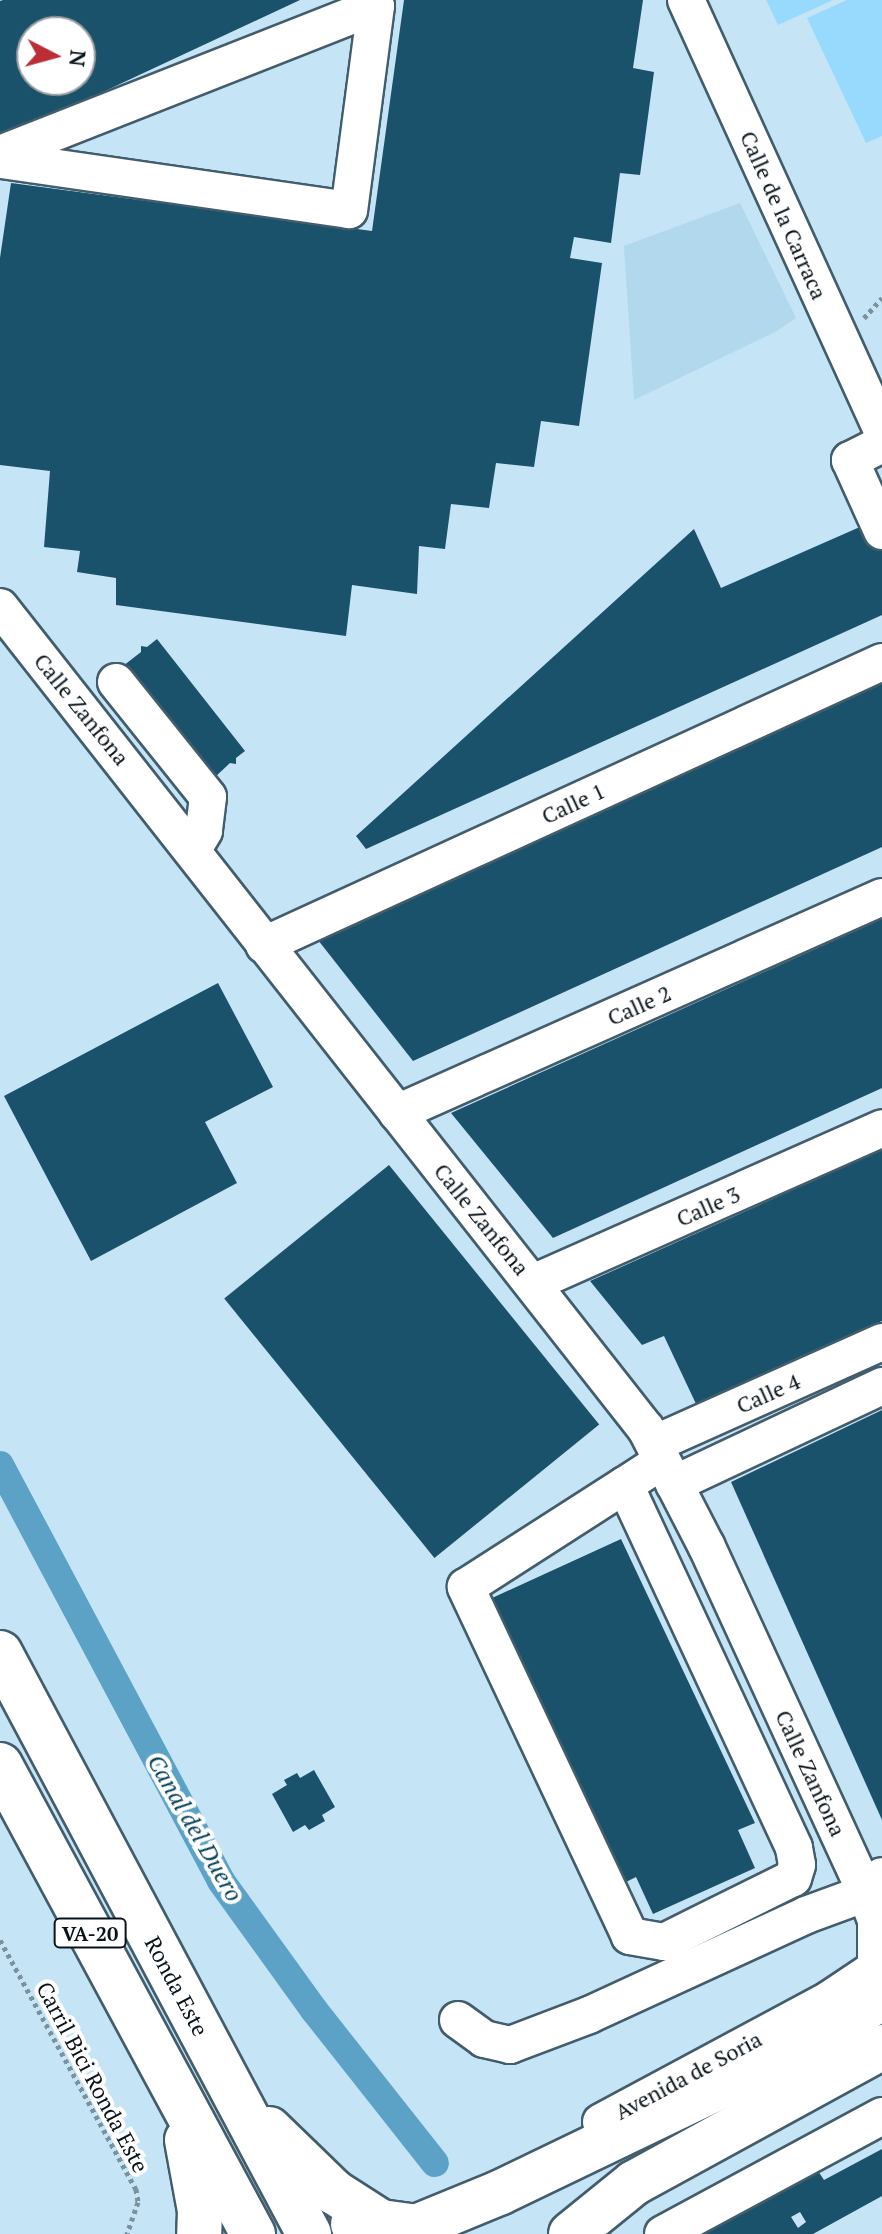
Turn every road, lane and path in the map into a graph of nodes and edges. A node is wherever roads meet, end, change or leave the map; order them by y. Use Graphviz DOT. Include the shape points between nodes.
graph roads {
  1 [pos="686,0"];
  2 [pos="0,154"];
  3 [pos="0,160"];
  4 [pos="882,431"];
  5 [pos="882,444"];
  6 [pos="882,531"];
  7 [pos="0,607"];
  8 [pos="882,662"];
  9 [pos="116,682"];
  10 [pos="193,849"];
  11 [pos="882,897"];
  12 [pos="264,945"];
  13 [pos="397,1113"];
  14 [pos="882,1128"];
  15 [pos="533,1283"];
  16 [pos="882,1342"];
  17 [pos="882,1386"];
  18 [pos="664,1463"];
  19 [pos="625,1485"];
  20 [pos="0,1653"];
  21 [pos="0,1765"];
  22 [pos="811,1774"];
  23 [pos="767,1792"];
  24 [pos="877,1892"];
  25 [pos="0,1940"];
  26 [pos="880,1977"];
  27 [pos="458,2020"];
  28 [pos="882,2047"];
  29 [pos="234,2092"];
  30 [pos="179,2102"];
  31 [pos="882,2116"];
  32 [pos="408,2228"];
  33 [pos="127,2234"];
  34 [pos="199,2234"];
  35 [pos="253,2234"];
  36 [pos="309,2234"];
  37 [pos="571,2234"];
  38 [pos="663,2234"];
  1 -- 4 [label="street, Calle de la Carraca"];
  2 -- 3 [label="street" via="376,6 349,210"];
  5 -- 6 [label="street" via="850,460"];
  7 -- 10 [label="street, Calle Zanfona"];
  8 -- 12 [label="street, Calle 1"];
  9 -- 10 [label="street" via="208,797 204,831"];
  10 -- 12 [label="street, Calle Zanfona"];
  11 -- 13 [label="street, Calle 2"];
  12 -- 13 [label="street, Calle Zanfona"];
  13 -- 15 [label="street, Calle Zanfona"];
  14 -- 15 [label="street, Calle 3"];
  15 -- 18 [label="street, Calle Zanfona"];
  16 -- 18 [label="street, Calle 4"];
  17 -- 18 [label="street"];
  18 -- 19 [label="street"];
  18 -- 22 [label="street, Calle Zanfona"];
  19 -- 23 [label="street"];
  19 -- 23 [label="street" via="466,1587 630,1936 664,1942 793,1878 794,1848"];
  20 -- 29 [label="main road, Ronda Este / VA-20"];
  21 -- 30 [label="main road, VA-20"];
  22 -- 23 [label="street"];
  22 -- 24 [label="street, Calle Zanfona"];
  24 -- 26 [label="street, Calle Zanfona"];
  24 -- 27 [label="street" via="806,1915 589,2015 510,2045 484,2039"];
  25 -- 33 [label="path, Carril Bici Ronda Este" via="136,2189 138,2202"];
  26 -- 32 [label="main road, Avenida de Soria" via="796,2050 499,2193"];
  28 -- 37 [label="main road" via="634,2183"];
  29 -- 32 [label="main road" via="316,2177"];
  29 -- 36 [label="main road, Ronda Este / VA-20"];
  30 -- 34 [label="main road" via="200,2211"];
  30 -- 35 [label="main road, VA-20"];
  31 -- 38 [label="street"];
  32 -- 36 [label="main road, Avenida de Soria" via="345,2224"];
}
